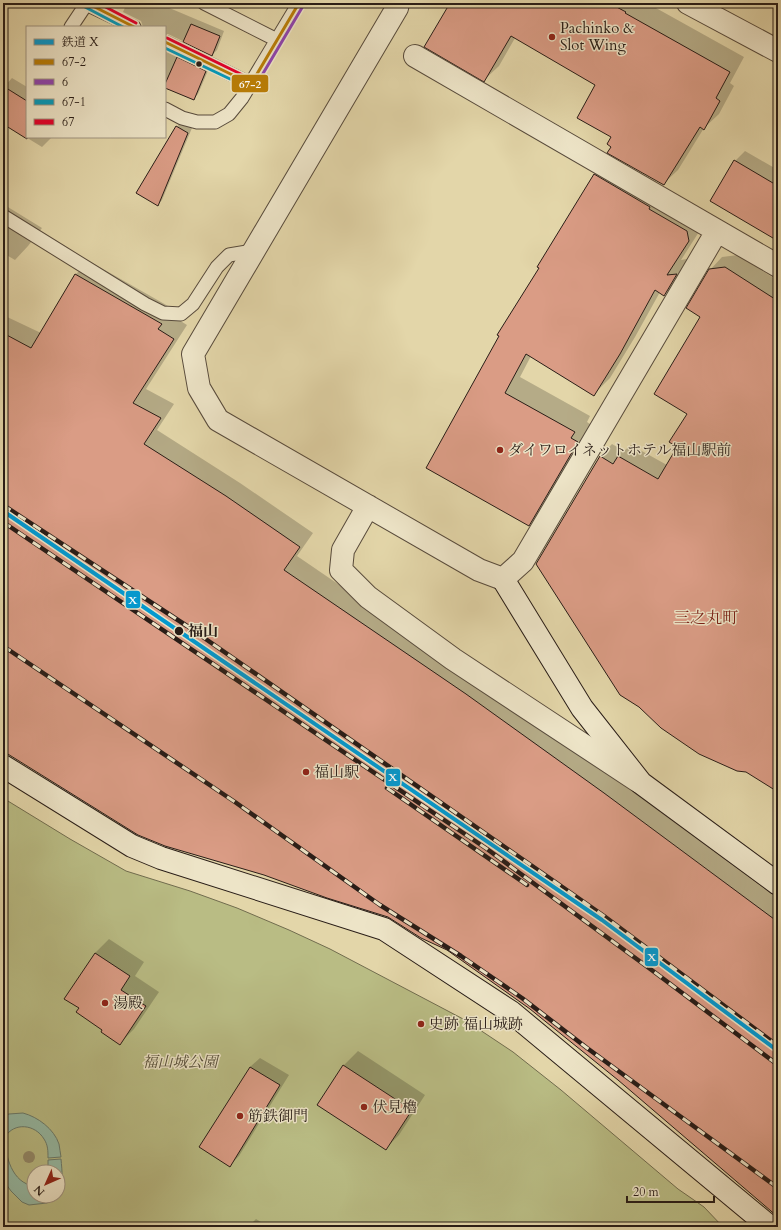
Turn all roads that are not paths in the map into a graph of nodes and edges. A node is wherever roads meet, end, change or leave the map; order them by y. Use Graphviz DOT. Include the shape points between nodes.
graph roads {
  1 [pos="86,3"];
  2 [pos="204,3"];
  3 [pos="299,3"];
  4 [pos="398,3"];
  5 [pos="688,3"];
  6 [pos="72,26"];
  7 [pos="132,26"];
  8 [pos="277,40"];
  9 [pos="166,42"];
  10 [pos="778,51"];
  11 [pos="416,56"];
  12 [pos="250,84"];
  13 [pos="166,110"];
  14 [pos="3,216"];
  15 [pos="717,231"];
  16 [pos="253,251"];
  17 [pos="778,266"];
  18 [pos="368,506"];
  19 [pos="503,579"];
  20 [pos="3,766"];
  21 [pos="640,783"];
  22 [pos="778,884"];
  23 [pos="770,1227"];
  1 -- 6 [label="lane"];
  1 -- 7 [label="lane"];
  2 -- 8 [label="lane"];
  3 -- 8 [label="lane"];
  4 -- 16 [label="street"];
  5 -- 10 [label="street"];
  8 -- 12 [label="lane"];
  9 -- 12 [label="lane"];
  11 -- 15 [label="street"];
  12 -- 13 [label="lane" via="229,114 215,122 197,122"];
  14 -- 16 [label="lane" via="163,314 181,314 192,304 217,267 229,255"];
  15 -- 17 [label="street"];
  15 -- 19 [label="street" via="523,561"];
  16 -- 18 [label="street" via="193,354 199,388 218,420"];
  18 -- 19 [label="street" via="479,570"];
  18 -- 21 [label="street" via="343,550 341,570 368,597 454,659"];
  19 -- 21 [label="street" via="582,708"];
  20 -- 23 [label="street" via="132,846 161,858 384,929 511,1012"];
  21 -- 22 [label="street"];
}
